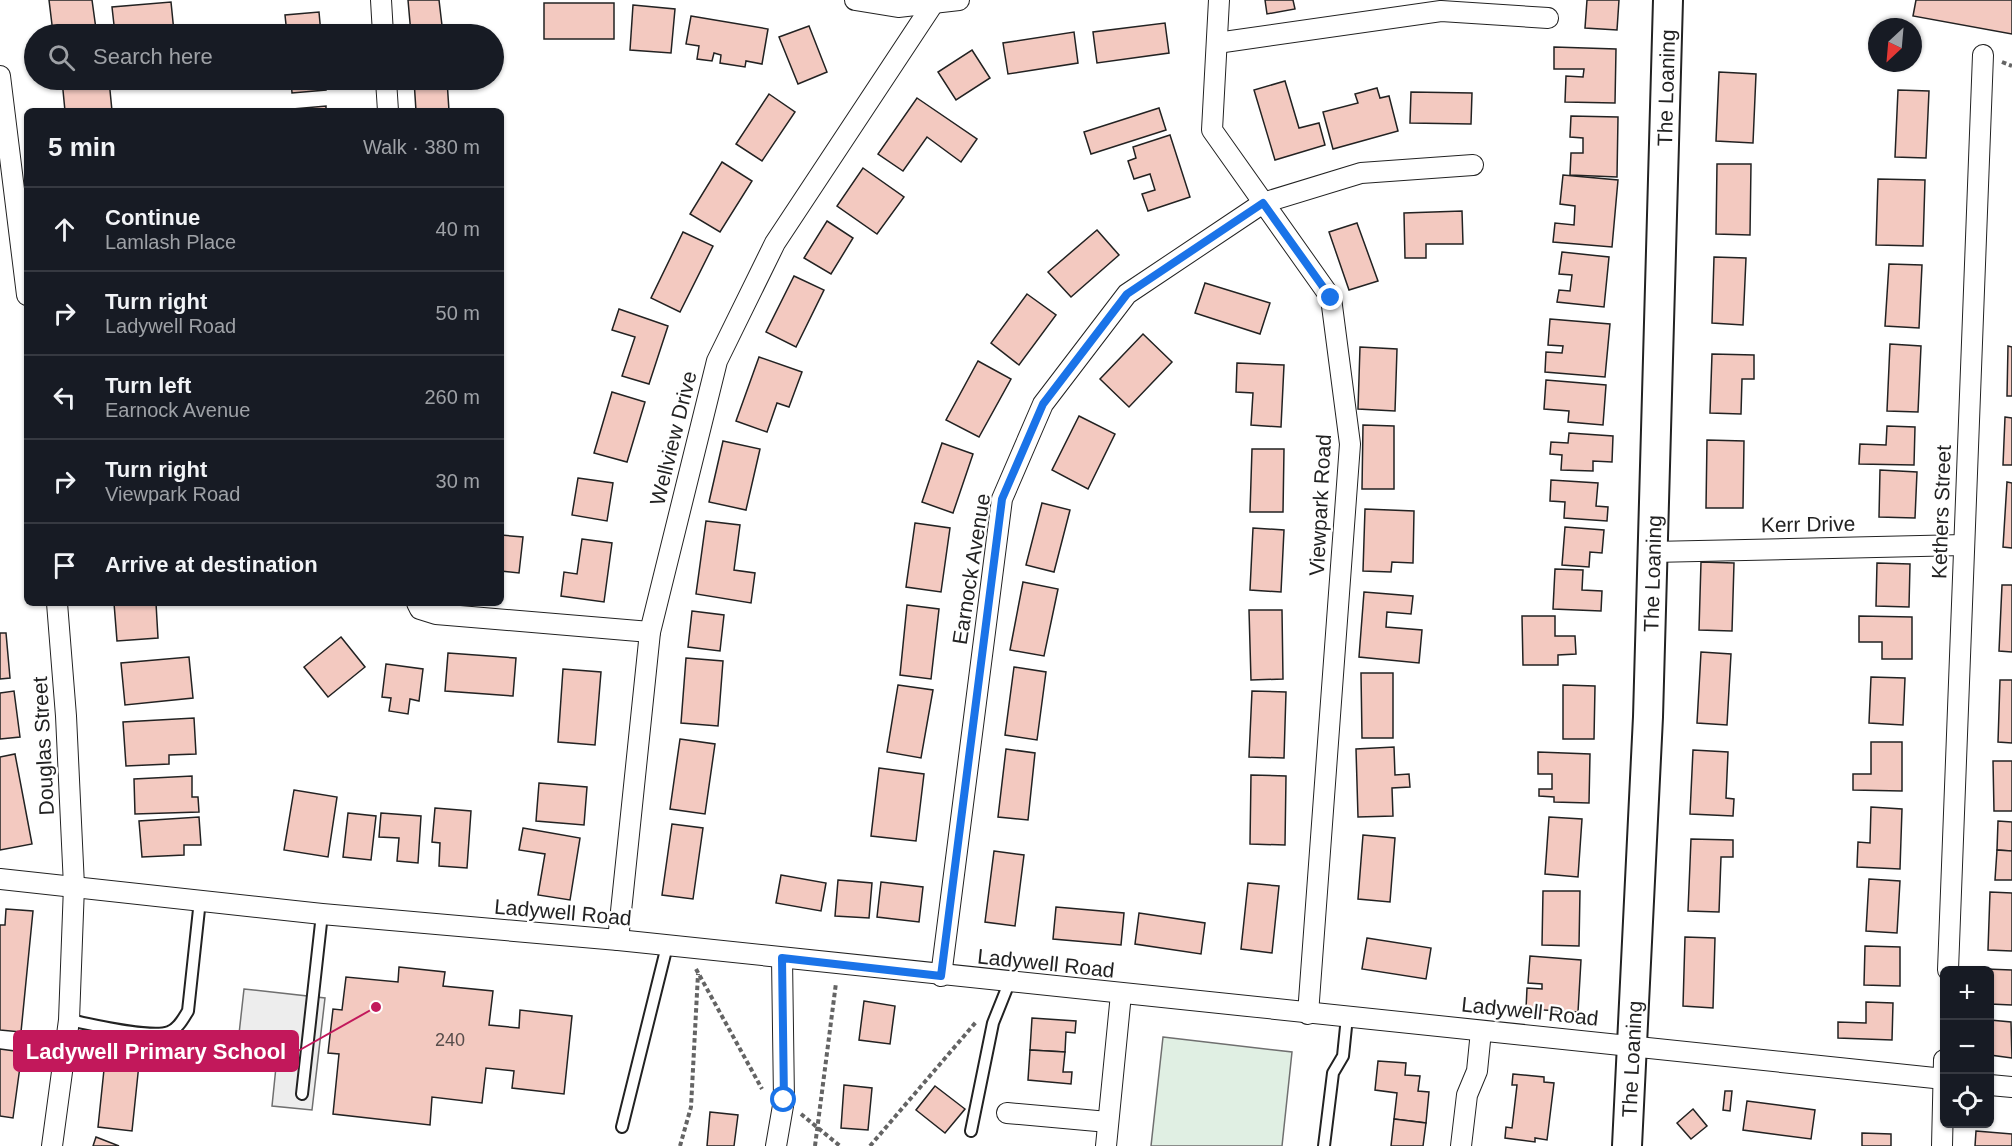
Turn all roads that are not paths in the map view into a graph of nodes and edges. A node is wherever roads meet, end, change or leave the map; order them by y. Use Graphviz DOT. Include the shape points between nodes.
graph roads {
  1 [pos="381,0"];
  2 [pos="855,0"];
  3 [pos="959,0"];
  4 [pos="1219,0"];
  5 [pos="1668,0"];
  6 [pos="933,4"];
  7 [pos="1548,18"];
  8 [pos="382,24"];
  9 [pos="1217,43"];
  10 [pos="1983,55"];
  11 [pos="0,76"];
  12 [pos="386,90"];
  13 [pos="387,108"];
  14 [pos="1473,165"];
  15 [pos="1263,203"];
  16 [pos="24,271"];
  17 [pos="1964,545"];
  18 [pos="1652,552"];
  19 [pos="57,606"];
  20 [pos="418,606"];
  21 [pos="650,632"];
  22 [pos="0,879"];
  23 [pos="74,886"];
  24 [pos="200,900"];
  25 [pos="322,914"];
  26 [pos="618,940"];
  27 [pos="676,947"];
  28 [pos="782,958"];
  29 [pos="1948,966"];
  30 [pos="941,976"];
  31 [pos="1009,983"];
  32 [pos="1121,994"];
  33 [pos="1308,1014"];
  34 [pos="1347,1017"];
  35 [pos="69,1020"];
  36 [pos="1480,1030"];
  37 [pos="1632,1045"];
  38 [pos="1940,1079"];
  39 [pos="1994,1085"];
  40 [pos="2012,1087"];
  41 [pos="302,1094"];
  42 [pos="1007,1113"];
  43 [pos="1108,1122"];
  44 [pos="622,1126"];
  45 [pos="1943,1128"];
  46 [pos="971,1131"];
  47 [pos="52,1146"];
  48 [pos="776,1146"];
  49 [pos="1106,1146"];
  50 [pos="1324,1146"];
  51 [pos="1461,1146"];
  52 [pos="1627,1146"];
  53 [pos="1942,1146"];
  1 -- 8 [label="street"];
  2 -- 6 [label="street" via="898,7"];
  3 -- 6 [label="street"];
  4 -- 9 [label="street, Viewpark Road"];
  5 -- 18 [label="street, The Loaning"];
  6 -- 21 [label="street, Wellview Drive" via="775,243 717,361"];
  7 -- 9 [label="street" via="1441,11"];
  9 -- 15 [label="street, Viewpark Road" via="1212,130"];
  10 -- 17 [label="street, Kethers Street"];
  11 -- 16 [label="street"];
  12 -- 13 [label="street"];
  14 -- 15 [label="street, Earnock Avenue" via="1360,173"];
  15 -- 30 [label="street, Earnock Avenue" via="1127,294 1043,404 1002,499"];
  15 -- 33 [label="street, Viewpark Road" via="1331,298 1350,444"];
  17 -- 18 [label="street, Kerr Drive"];
  17 -- 29 [label="street, Kethers Street"];
  18 -- 37 [label="street, The Loaning"];
  19 -- 23 [label="street, Douglas Street"];
  20 -- 21 [label="street" via="436,614"];
  21 -- 26 [label="street, Wellview Drive"];
  22 -- 23 [label="street, Ladywell Road"];
  23 -- 24 [label="street, Ladywell Road"];
  23 -- 35 [label="street, Douglas Street"];
  24 -- 25 [label="street, Ladywell Road"];
  24 -- 35 [label="lane" via="188,1011 181,1023 168,1032 140,1033"];
  25 -- 26 [label="street, Ladywell Road"];
  25 -- 41 [label="lane"];
  26 -- 27 [label="street, Ladywell Road"];
  27 -- 28 [label="street, Ladywell Road"];
  27 -- 44 [label="lane"];
  28 -- 30 [label="street, Ladywell Road"];
  28 -- 48 [label="street" via="784,1100"];
  30 -- 31 [label="street, Ladywell Road"];
  31 -- 32 [label="street, Ladywell Road"];
  31 -- 46 [label="lane" via="993,1023"];
  32 -- 33 [label="street, Ladywell Road"];
  32 -- 43 [label="street"];
  33 -- 34 [label="street, Ladywell Road"];
  34 -- 36 [label="street, Ladywell Road"];
  34 -- 50 [label="lane" via="1343,1056 1333,1073"];
  35 -- 47 [label="street, Douglas Street"];
  36 -- 37 [label="street, Ladywell Road"];
  36 -- 51 [label="street"];
  37 -- 38 [label="street, Ladywell Road"];
  37 -- 52 [label="street, The Loaning"];
  39 -- 40 [label="street"];
  42 -- 43 [label="street"];
  43 -- 49 [label="street"];
  45 -- 53 [label="street"];
}
